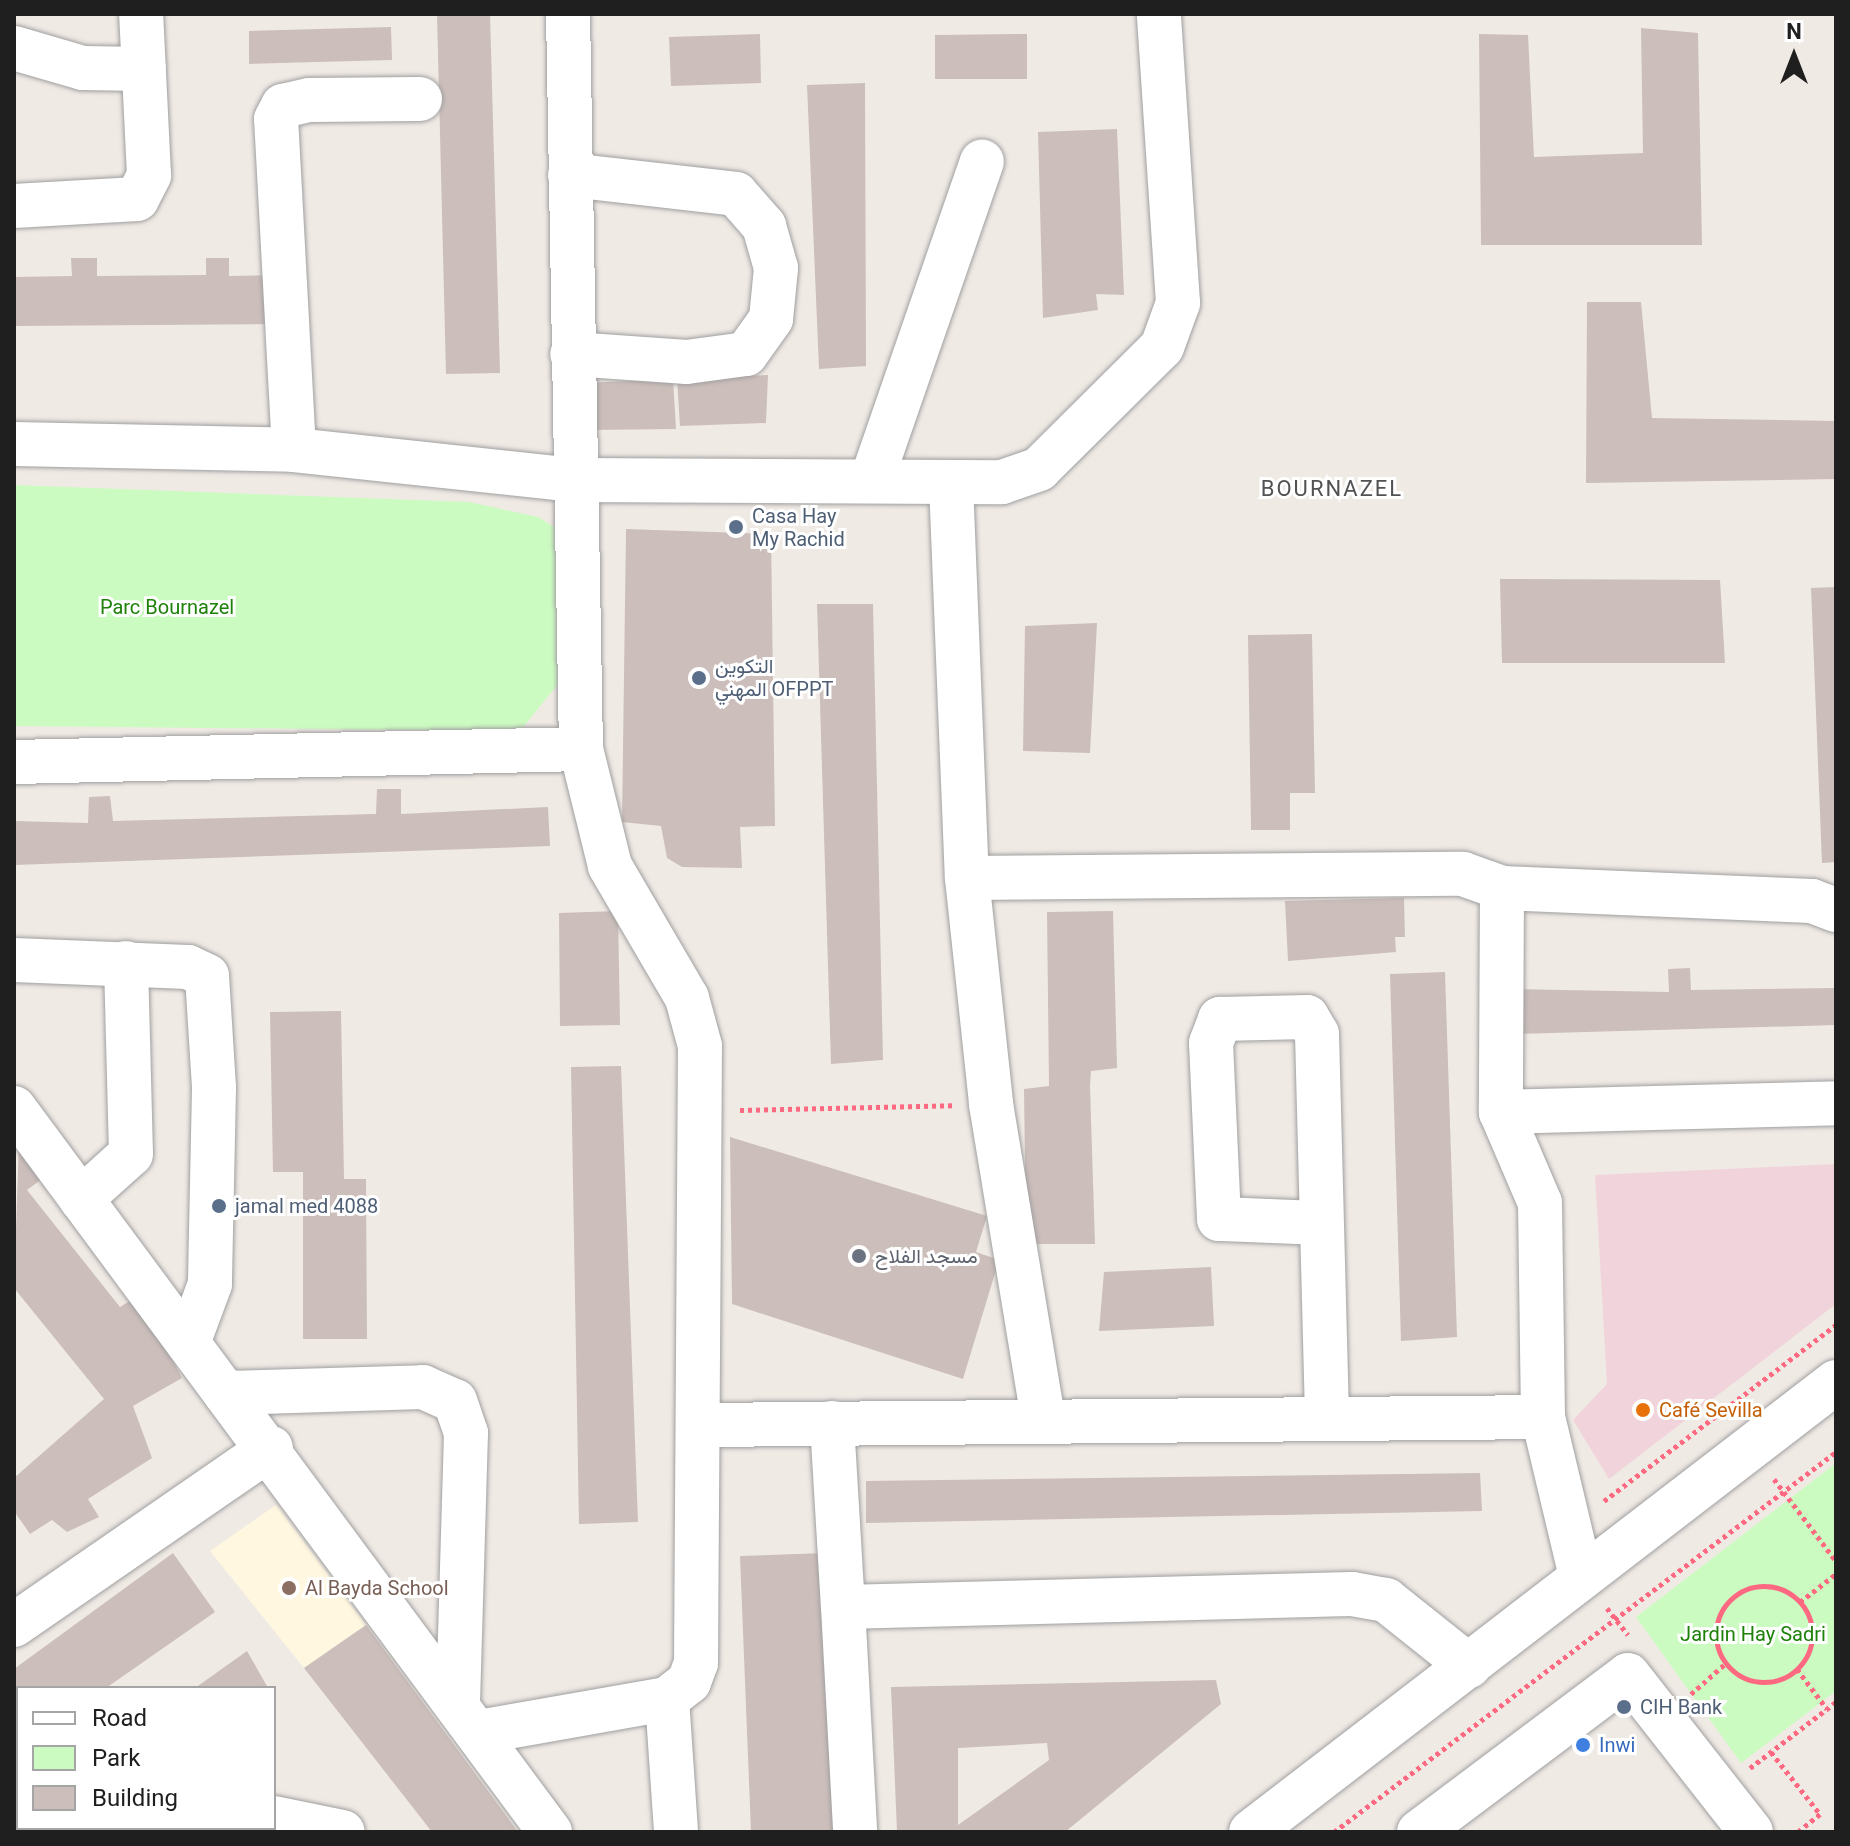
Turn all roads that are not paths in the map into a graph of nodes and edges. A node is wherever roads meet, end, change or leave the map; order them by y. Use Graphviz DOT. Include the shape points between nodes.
graph roads {
  1 [pos="141,14"];
  2 [pos="568,14"];
  3 [pos="1159,14"];
  4 [pos="14,48"];
  5 [pos="144,69"];
  6 [pos="420,99"];
  7 [pos="982,161"];
  8 [pos="570,175"];
  9 [pos="14,206"];
  10 [pos="572,354"];
  11 [pos="14,444"];
  12 [pos="294,450"];
  13 [pos="872,479"];
  14 [pos="575,480"];
  15 [pos="951,483"];
  16 [pos="581,749"];
  17 [pos="14,762"];
  18 [pos="967,878"];
  19 [pos="1502,888"];
  20 [pos="1836,910"];
  21 [pos="14,960"];
  22 [pos="126,963"];
  23 [pos="1836,1103"];
  24 [pos="14,1108"];
  25 [pos="1501,1112"];
  26 [pos="81,1199"];
  27 [pos="1319,1223"];
  28 [pos="188,1343"];
  29 [pos="1836,1382"];
  30 [pos="225,1393"];
  31 [pos="1543,1417"];
  32 [pos="1327,1418"];
  33 [pos="1043,1419"];
  34 [pos="832,1423"];
  35 [pos="701,1425"];
  36 [pos="271,1448"];
  37 [pos="1581,1576"];
  38 [pos="843,1607"];
  39 [pos="18,1614"];
  40 [pos="1469,1666"];
  41 [pos="667,1699"];
  42 [pos="468,1716"];
  43 [pos="276,1818"];
  44 [pos="338,1831"];
  45 [pos="550,1832"];
  46 [pos="676,1832"];
  47 [pos="855,1832"];
  48 [pos="1251,1832"];
  49 [pos="1419,1832"];
  50 [pos="1751,1832"];
  1 -- 5 [label="street"];
  2 -- 8 [label="street"];
  3 -- 15 [label="street" via="1178,303 1162,347 1039,469 1002,482"];
  4 -- 5 [label="street" via="83,68"];
  5 -- 9 [label="street" via="149,175 137,199"];
  6 -- 12 [label="street" via="309,100 283,106 276,119"];
  7 -- 13 [label="street"];
  8 -- 10 [label="street"];
  8 -- 10 [label="street" via="736,194 764,226 776,268 771,319 746,354 687,362"];
  10 -- 14 [label="street"];
  11 -- 12 [label="street"];
  12 -- 14 [label="street"];
  13 -- 14 [label="street"];
  13 -- 15 [label="street"];
  14 -- 16 [label="street"];
  15 -- 18 [label="street"];
  16 -- 17 [label="street"];
  16 -- 35 [label="street" via="610,866 687,998 700,1046"];
  18 -- 19 [label="street" via="1463,874"];
  18 -- 33 [label="street" via="991,1104"];
  19 -- 20 [label="street" via="1812,901"];
  19 -- 25 [label="street"];
  21 -- 22 [label="street"];
  22 -- 26 [label="street" via="131,1154"];
  22 -- 28 [label="street" via="188,967 207,976 213,995 210,1284"];
  23 -- 25 [label="street"];
  24 -- 26 [label="street"];
  25 -- 31 [label="street" via="1540,1203"];
  26 -- 28 [label="street"];
  27 -- 27 [label="street" via="1314,1025 1307,1017 1220,1019 1211,1043 1219,1219"];
  27 -- 32 [label="street"];
  28 -- 30 [label="street"];
  29 -- 37 [label="street"];
  30 -- 36 [label="street"];
  30 -- 42 [label="street" via="423,1387 455,1401 466,1433"];
  31 -- 32 [label="street"];
  31 -- 37 [label="street"];
  32 -- 33 [label="street"];
  33 -- 34 [label="street"];
  34 -- 35 [label="street"];
  34 -- 38 [label="street"];
  35 -- 41 [label="street" via="696,1663 689,1682"];
  36 -- 39 [label="street"];
  36 -- 42 [label="street"];
  37 -- 40 [label="street"];
  38 -- 40 [label="street" via="1352,1594 1386,1600"];
  38 -- 47 [label="street"];
  40 -- 48 [label="street"];
  41 -- 42 [label="street"];
  41 -- 46 [label="street"];
  42 -- 45 [label="street"];
  43 -- 44 [label="street"];
  49 -- 50 [label="street" via="1614,1680 1638,1681"];
}
